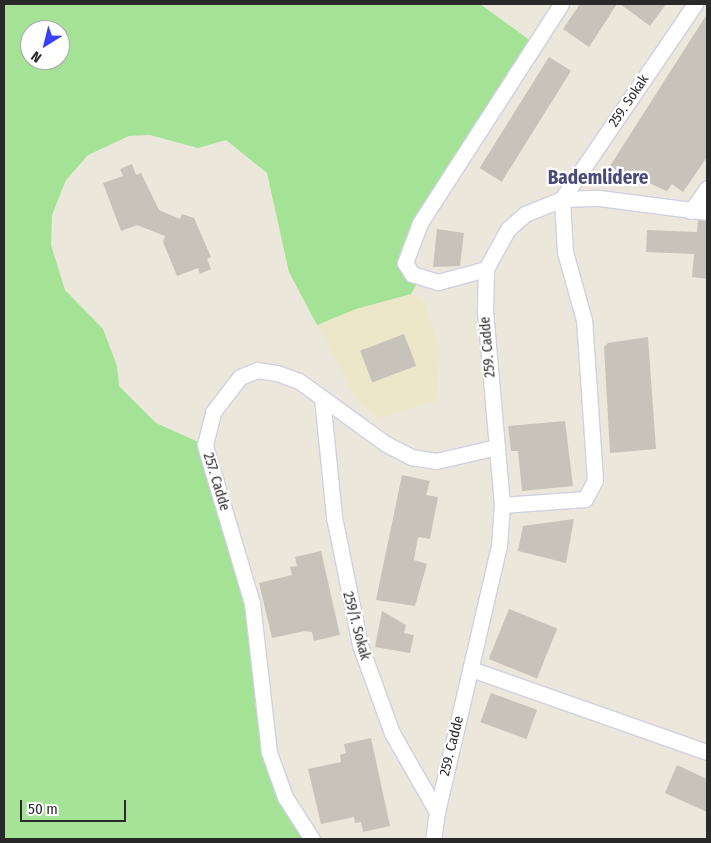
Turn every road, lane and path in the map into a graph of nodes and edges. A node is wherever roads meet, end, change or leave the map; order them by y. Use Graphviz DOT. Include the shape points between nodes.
graph roads {
  1 [pos="561,4"];
  2 [pos="696,4"];
  3 [pos="707,188"];
  4 [pos="562,199"];
  5 [pos="691,211"];
  6 [pos="707,212"];
  7 [pos="486,269"];
  8 [pos="322,398"];
  9 [pos="497,446"];
  10 [pos="502,505"];
  11 [pos="471,669"];
  12 [pos="707,752"];
  13 [pos="437,812"];
  14 [pos="312,839"];
  15 [pos="434,839"];
  1 -- 7 [label="street" via="420,223 406,263 412,274 438,282"];
  2 -- 4 [label="street, 259. Sokak"];
  3 -- 5 [label="street"];
  4 -- 5 [label="street" via="598,198"];
  4 -- 7 [label="street" via="525,214 508,229"];
  4 -- 10 [label="street" via="565,252 584,320 595,480 586,498"];
  5 -- 6 [label="street"];
  7 -- 9 [label="street, 259. Cadde" via="485,309"];
  8 -- 9 [label="street, 257. Cadde" via="411,457 436,461"];
  8 -- 13 [label="street, 259/1. Sokak" via="334,517 360,645 392,733"];
  8 -- 14 [label="street, 257. Cadde" via="299,381 257,370 240,377 213,412 205,446 252,603 269,752 285,796"];
  9 -- 10 [label="street, 259. Cadde"];
  10 -- 11 [label="street, 259. Cadde" via="499,546"];
  11 -- 12 [label="street"];
  11 -- 13 [label="street, 259. Cadde"];
  13 -- 15 [label="street"];
}
